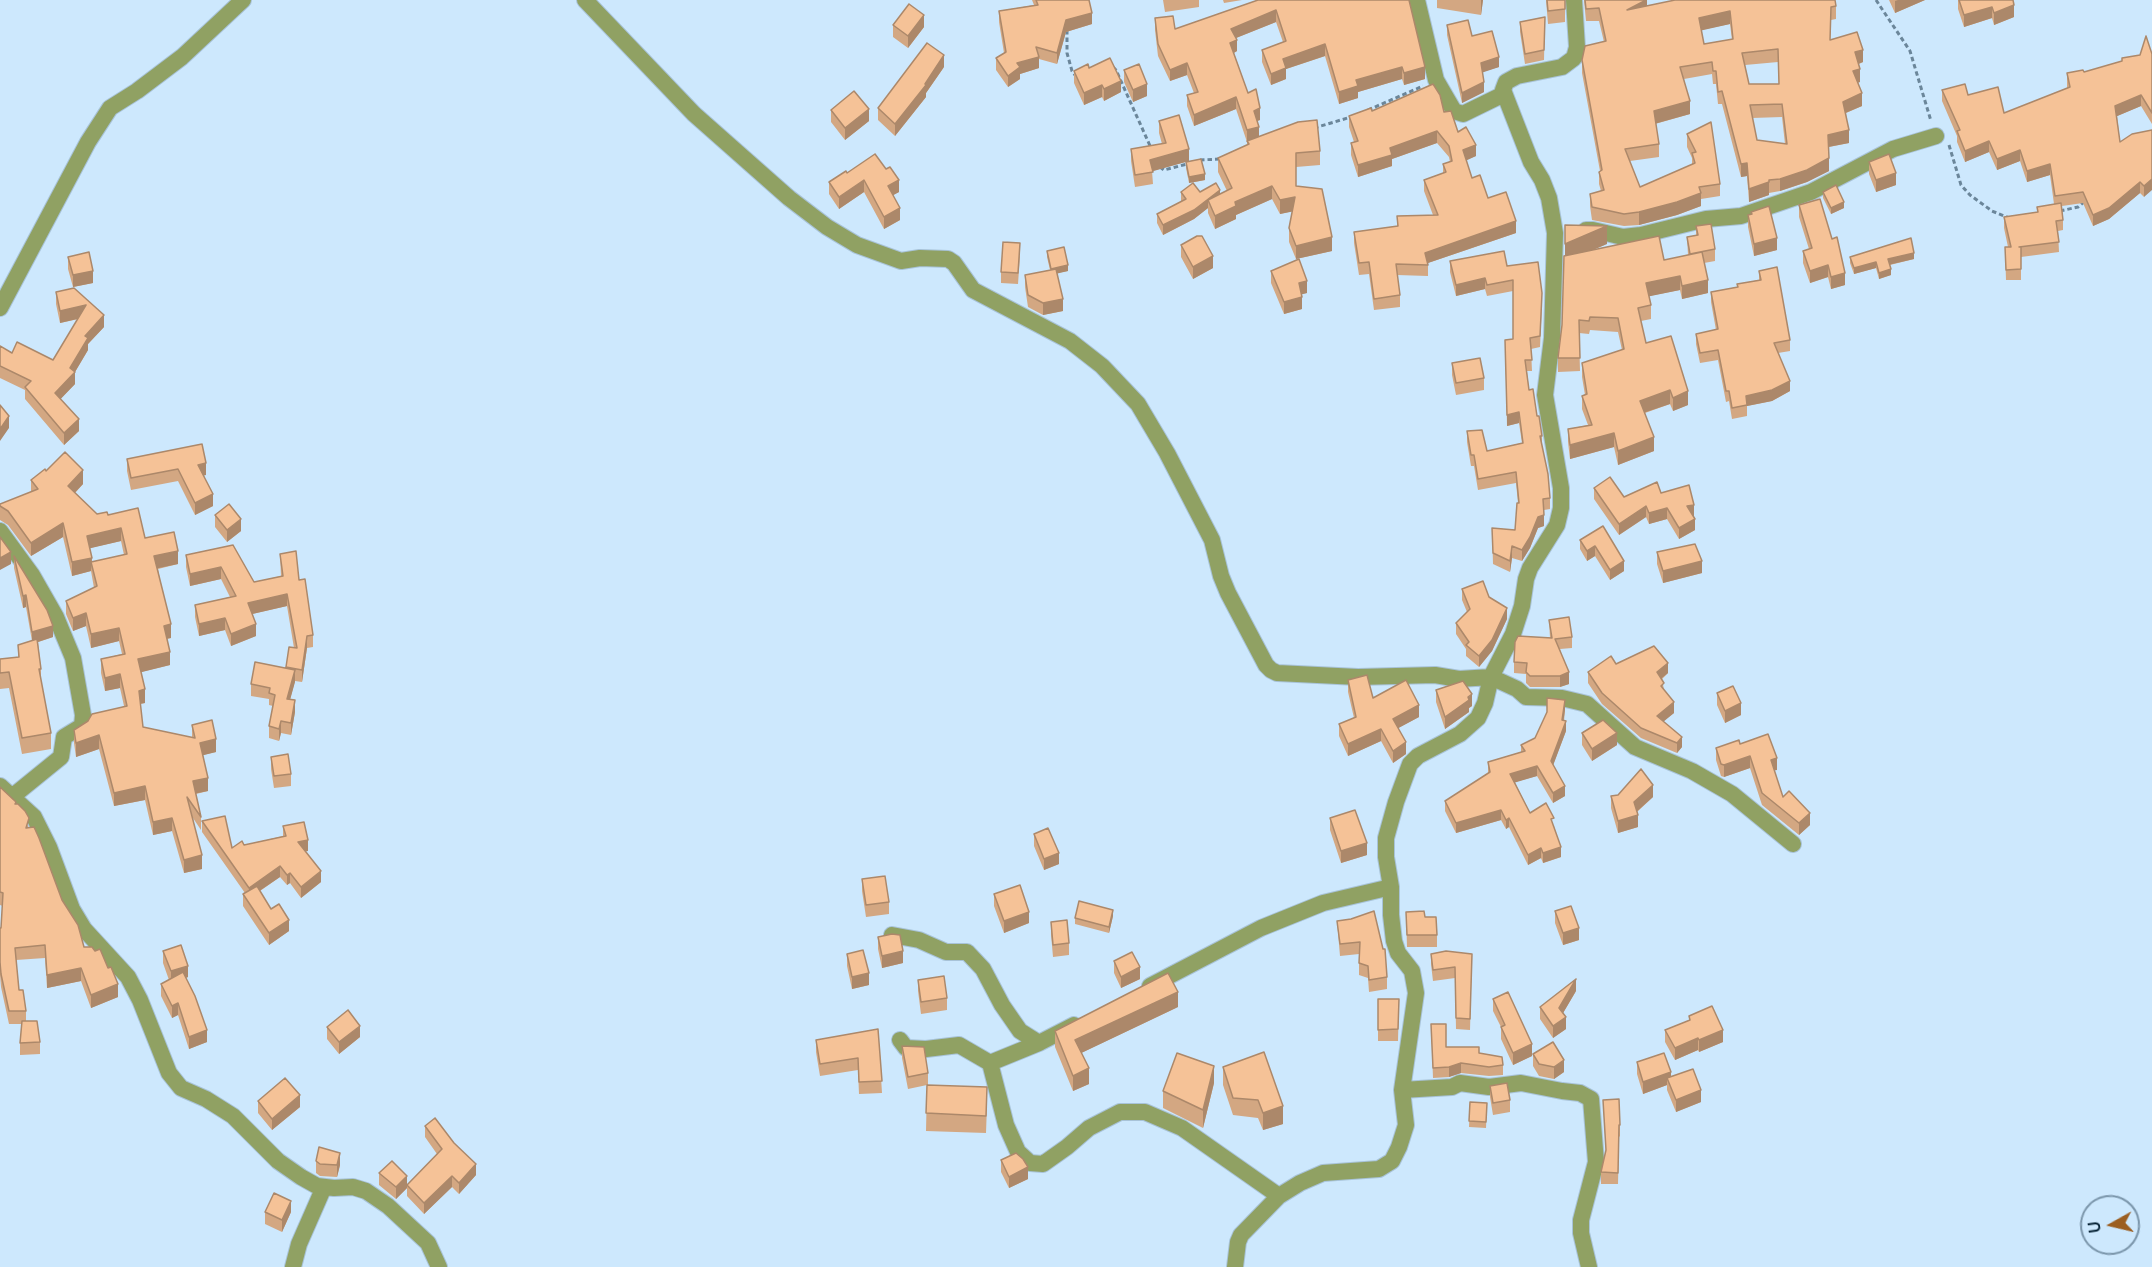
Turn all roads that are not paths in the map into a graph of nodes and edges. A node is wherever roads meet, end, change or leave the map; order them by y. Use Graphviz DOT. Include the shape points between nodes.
graph roads {
  1 [pos="243,0"];
  2 [pos="585,0"];
  3 [pos="1417,0"];
  4 [pos="1574,0"];
  5 [pos="1504,94"];
  6 [pos="1936,136"];
  7 [pos="1555,233"];
  8 [pos="0,308"];
  9 [pos="0,531"];
  10 [pos="1491,677"];
  11 [pos="7,791"];
  12 [pos="1793,844"];
  13 [pos="1391,887"];
  14 [pos="892,935"];
  15 [pos="1135,994"];
  16 [pos="1085,1019"];
  17 [pos="900,1040"];
  18 [pos="1039,1043"];
  19 [pos="990,1063"];
  20 [pos="1402,1090"];
  21 [pos="324,1186"];
  22 [pos="1279,1196"];
  23 [pos="293,1267"];
  24 [pos="439,1267"];
  25 [pos="1235,1267"];
  26 [pos="1589,1267"];
  1 -- 8 [label="street" via="182,57 110,108 88,141"];
  2 -- 10 [label="street" via="694,114 827,227 857,245 901,261 948,259 970,288 1070,340 1102,366 1138,404 1167,453 1212,540 1228,592 1270,670 1358,677"];
  3 -- 5 [label="street" via="1436,80 1454,111 1463,114"];
  4 -- 5 [label="street" via="1574,58 1562,67 1517,76 1506,82"];
  5 -- 7 [label="street" via="1530,162 1550,198"];
  6 -- 7 [label="street" via="1893,149 1811,192 1741,216 1706,219 1623,237 1593,230"];
  7 -- 10 [label="street" via="1552,338 1545,395 1562,488 1561,508 1557,525 1530,568 1513,634"];
  9 -- 11 [label="street" via="32,575 56,618 73,658 83,715 82,726 64,737 61,757"];
  10 -- 12 [label="street" via="1526,697 1587,704 1635,747 1692,771 1732,794"];
  10 -- 13 [label="street" via="1478,718 1460,734 1418,756 1406,772 1386,838"];
  11 -- 21 [label="street" via="34,817 84,930 128,977 169,1073 181,1088 233,1116 278,1161 316,1186"];
  13 -- 15 [label="street" via="1323,903 1261,928"];
  13 -- 20 [label="street" via="1394,941 1412,971 1416,993"];
  14 -- 18 [label="street" via="919,940 946,952 967,952 983,969 1020,1031"];
  16 -- 18 [label="street"];
  17 -- 19 [label="street" via="906,1048 958,1045"];
  18 -- 19 [label="street"];
  19 -- 22 [label="street" via="1006,1125 1018,1152 1030,1163 1043,1164 1089,1128 1120,1113 1145,1112 1182,1128"];
  20 -- 22 [label="street" via="1406,1125 1392,1161 1379,1169 1323,1173"];
  20 -- 26 [label="street" via="1452,1087 1460,1083 1489,1087 1521,1083 1580,1093 1591,1099 1596,1162 1581,1227"];
  21 -- 23 [label="street"];
  21 -- 24 [label="street" via="366,1191 388,1206 428,1243"];
  22 -- 25 [label="street" via="1241,1235"];
}
